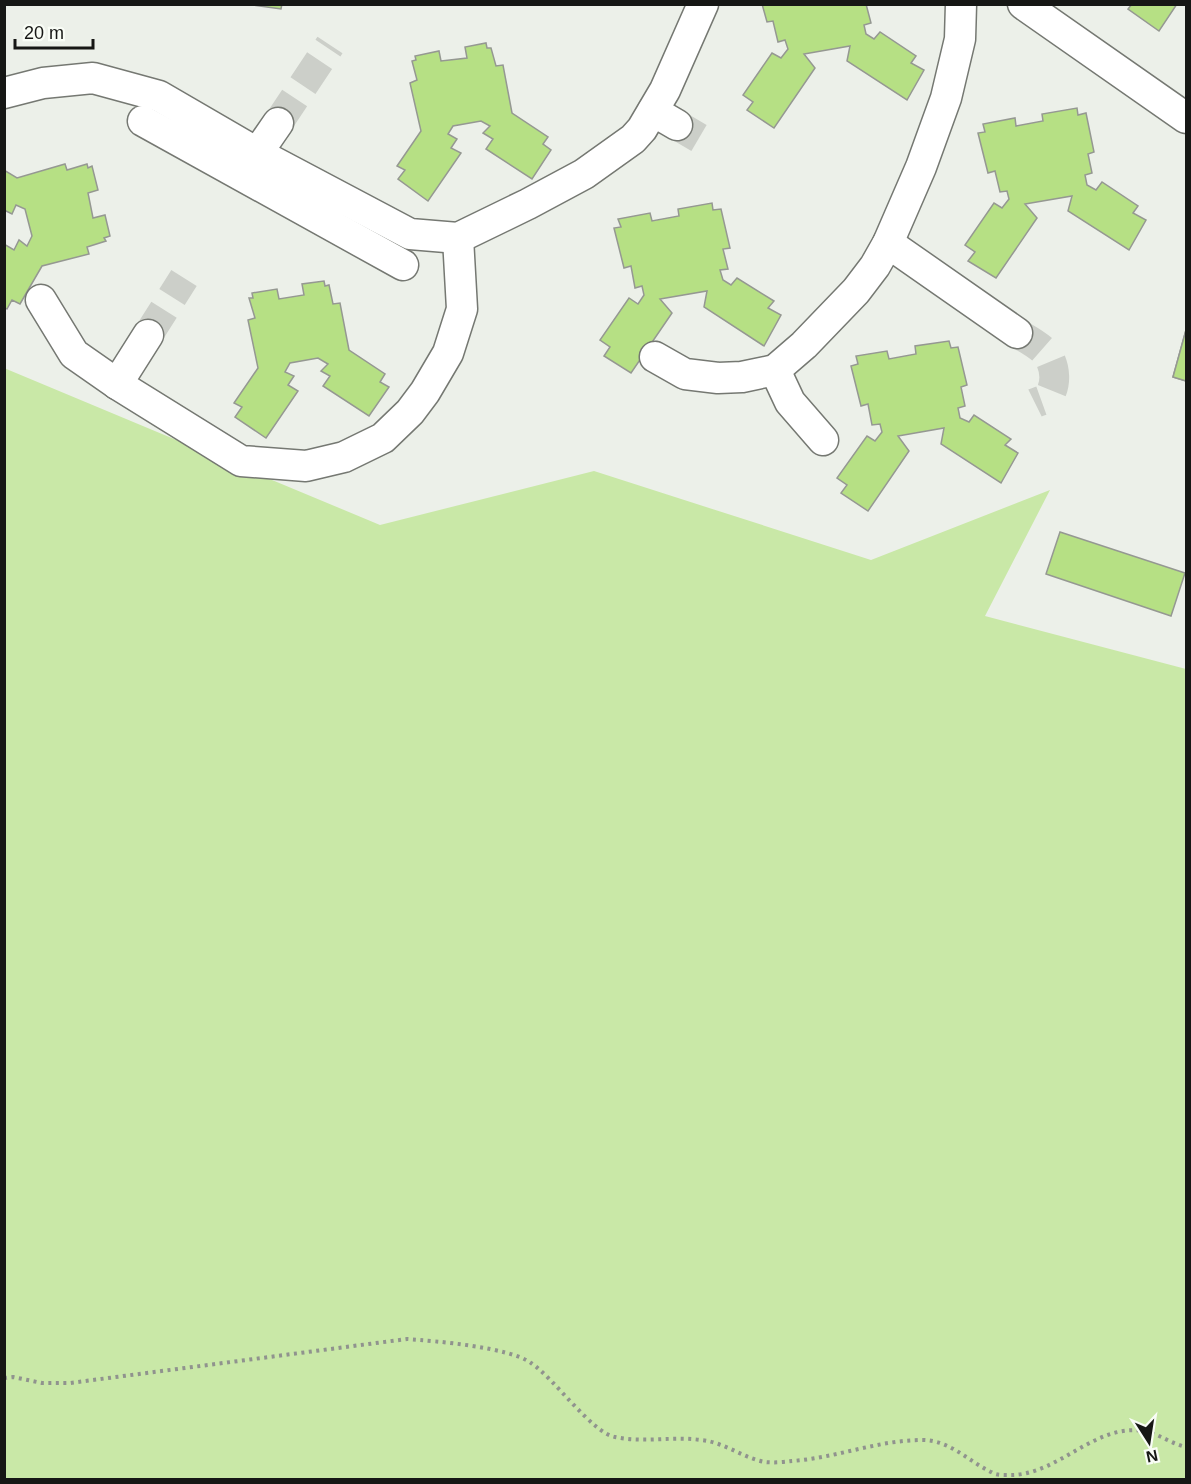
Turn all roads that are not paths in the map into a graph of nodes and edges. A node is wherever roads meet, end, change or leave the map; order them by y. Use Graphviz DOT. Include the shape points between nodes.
graph roads {
  1 [pos="703,4"];
  2 [pos="960,4"];
  3 [pos="1023,4"];
  4 [pos="1058,16"];
  5 [pos="4,93"];
  6 [pos="1186,118"];
  7 [pos="143,121"];
  8 [pos="279,123"];
  9 [pos="250,164"];
  10 [pos="458,238"];
  11 [pos="888,243"];
  12 [pos="403,265"];
  13 [pos="41,300"];
  14 [pos="1017,333"];
  15 [pos="148,335"];
  16 [pos="655,357"];
  17 [pos="775,370"];
  18 [pos="117,384"];
  19 [pos="823,440"];
  1 -- 10 [label="lane" via="665,90 665,118 642,129 584,174"];
  2 -- 11 [label="lane" via="960,39 946,98"];
  3 -- 4 [label="lane"];
  4 -- 6 [label="lane"];
  5 -- 9 [label="lane" via="43,83 93,78 159,96"];
  7 -- 9 [label="lane"];
  8 -- 9 [label="lane"];
  9 -- 10 [label="lane" via="410,234"];
  9 -- 12 [label="lane"];
  10 -- 18 [label="lane" via="462,309 448,353 410,412 383,438 344,457 306,466 241,461"];
  11 -- 14 [label="lane"];
  11 -- 17 [label="lane" via="856,291"];
  13 -- 18 [label="lane" via="74,354"];
  15 -- 18 [label="lane"];
  16 -- 17 [label="lane" via="685,374 718,378"];
  17 -- 19 [label="lane" via="790,402"];
}
